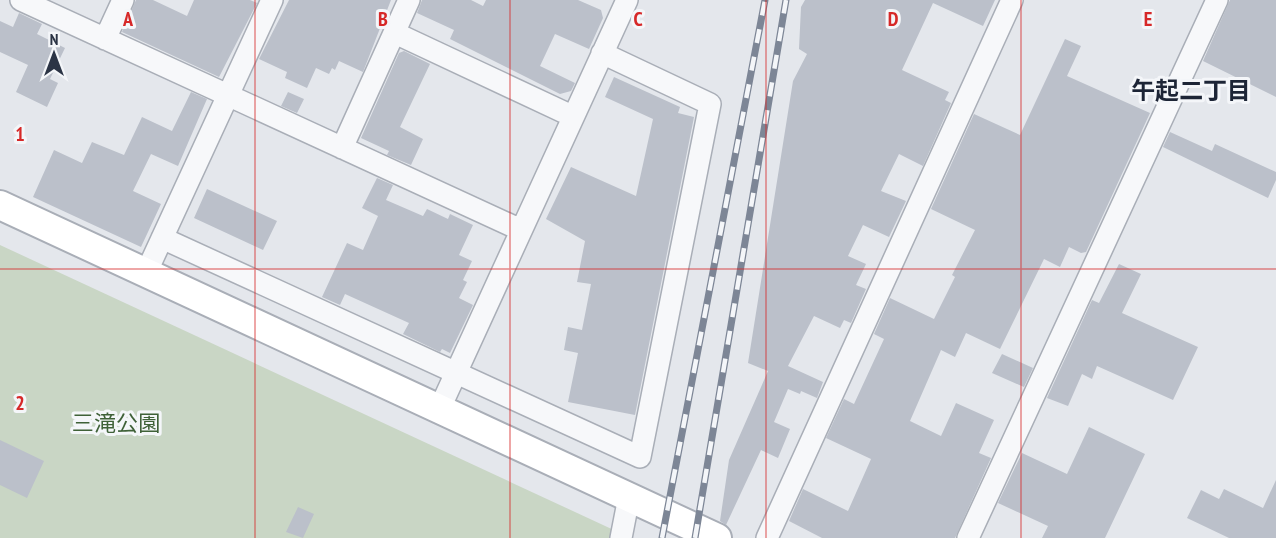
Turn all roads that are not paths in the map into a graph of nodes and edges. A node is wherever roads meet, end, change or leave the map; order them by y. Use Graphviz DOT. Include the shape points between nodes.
graph roads {
  1 [pos="21,0"];
  2 [pos="123,0"];
  3 [pos="272,0"];
  4 [pos="409,0"];
  5 [pos="1012,0"];
  6 [pos="1217,0"];
  7 [pos="619,2"];
  8 [pos="395,33"];
  9 [pos="105,39"];
  10 [pos="602,53"];
  11 [pos="227,96"];
  12 [pos="572,116"];
  13 [pos="342,148"];
  14 [pos="0,205"];
  15 [pos="521,230"];
  16 [pos="162,238"];
  17 [pos="146,273"];
  18 [pos="456,373"];
  19 [pos="439,410"];
  20 [pos="629,497"];
  21 [pos="621,538"];
  22 [pos="717,538"];
  23 [pos="767,538"];
  24 [pos="968,538"];
  1 -- 9 [label="street"];
  2 -- 9 [label="street"];
  3 -- 11 [label="street"];
  4 -- 8 [label="street"];
  5 -- 23 [label="street"];
  6 -- 24 [label="street"];
  7 -- 10 [label="street"];
  8 -- 12 [label="street"];
  8 -- 13 [label="street"];
  9 -- 11 [label="street"];
  10 -- 12 [label="street"];
  10 -- 18 [label="street" via="710,104 640,457"];
  11 -- 13 [label="street"];
  11 -- 16 [label="street"];
  12 -- 15 [label="street"];
  13 -- 15 [label="street"];
  14 -- 17 [label="street"];
  15 -- 18 [label="street"];
  16 -- 17 [label="street"];
  16 -- 18 [label="street"];
  17 -- 19 [label="street"];
  18 -- 19 [label="street"];
  19 -- 20 [label="street"];
  20 -- 21 [label="street"];
  20 -- 22 [label="street"];
}
